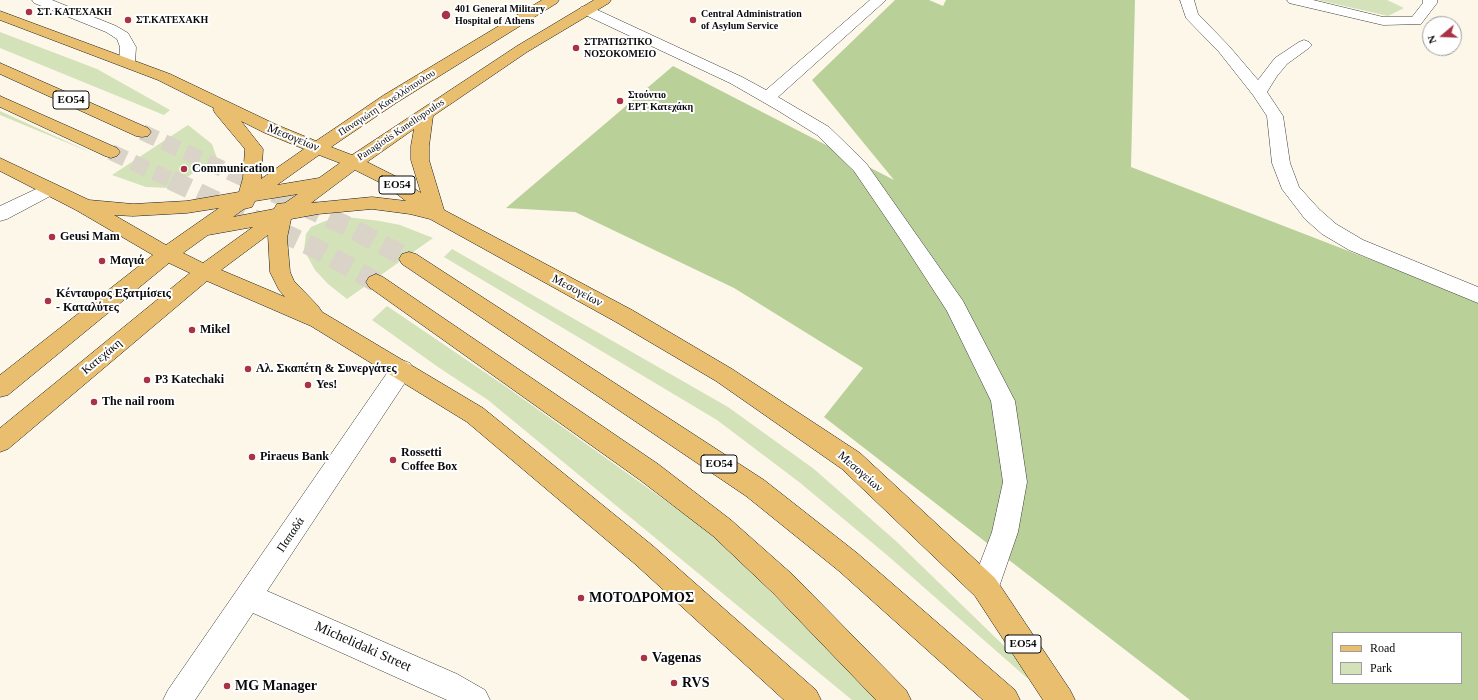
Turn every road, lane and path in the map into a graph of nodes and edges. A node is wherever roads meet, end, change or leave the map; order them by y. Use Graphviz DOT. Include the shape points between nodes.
graph roads {
  1 [pos="39,0"];
  2 [pos="552,0"];
  3 [pos="604,0"];
  4 [pos="879,0"];
  5 [pos="1187,0"];
  6 [pos="1294,0"];
  7 [pos="1430,0"];
  8 [pos="586,10"];
  9 [pos="0,15"];
  10 [pos="1304,45"];
  11 [pos="128,62"];
  12 [pos="0,68"];
  13 [pos="1259,92"];
  14 [pos="768,98"];
  15 [pos="0,101"];
  16 [pos="214,101"];
  17 [pos="425,114"];
  18 [pos="142,132"];
  19 [pos="317,148"];
  20 [pos="111,152"];
  21 [pos="354,162"];
  22 [pos="296,163"];
  23 [pos="0,164"];
  24 [pos="324,183"];
  25 [pos="49,189"];
  26 [pos="289,190"];
  27 [pos="247,198"];
  28 [pos="83,205"];
  29 [pos="0,214"];
  30 [pos="436,214"];
  31 [pos="282,215"];
  32 [pos="236,223"];
  33 [pos="203,229"];
  34 [pos="167,254"];
  35 [pos="409,259"];
  36 [pos="213,267"];
  37 [pos="376,282"];
  38 [pos="1478,295"];
  39 [pos="319,320"];
  40 [pos="402,369"];
  41 [pos="0,388"];
  42 [pos="0,442"];
  43 [pos="985,587"];
  44 [pos="248,597"];
  45 [pos="178,700"];
  46 [pos="475,700"];
  47 [pos="806,700"];
  48 [pos="896,700"];
  49 [pos="1005,700"];
  50 [pos="1060,700"];
  1 -- 11 [label="street" via="123,36 128,47"];
  2 -- 19 [label="main road, Παναγιώτη Κανελλόπουλου" via="390,99"];
  3 -- 8 [label="main road, Panagiotis Kanellopoulos"];
  4 -- 14 [label="street"];
  5 -- 13 [label="street" via="1191,15 1224,49"];
  6 -- 7 [label="street" via="1383,21 1416,21"];
  8 -- 14 [label="street" via="736,80"];
  8 -- 17 [label="main road, Panagiotis Kanellopoulos"];
  9 -- 11 [label="main road, Μεσογείων / ΕΟ54"];
  10 -- 13 [label="street" via="1281,60"];
  11 -- 16 [label="main road, Μεσογείων / ΕΟ54"];
  12 -- 18 [label="main road, ΕΟ54"];
  13 -- 38 [label="street" via="1276,116 1281,163 1291,189 1312,214 1329,229 1356,245"];
  14 -- 43 [label="street" via="823,132 860,167 956,307 1003,401 1015,482 1005,532"];
  15 -- 20 [label="main road, ΕΟ54"];
  16 -- 19 [label="main road, Μεσογείων / ΕΟ54"];
  16 -- 27 [label="main road" via="254,149 254,167"];
  17 -- 21 [label="main road, Panagiotis Kanellopoulos"];
  17 -- 30 [label="main road" via="420,160"];
  19 -- 21 [label="main road, Μεσογείων / ΕΟ54"];
  19 -- 22 [label="main road, Παναγιώτη Κανελλόπουλου"];
  21 -- 24 [label="main road, Panagiotis Kanellopoulos"];
  21 -- 30 [label="main road, Μεσογείων / ΕΟ54" via="391,180"];
  22 -- 26 [label="main road"];
  22 -- 27 [label="main road, Παναγιώτη Κανελλόπουλου"];
  23 -- 25 [label="main road"];
  24 -- 26 [label="main road"];
  24 -- 31 [label="main road, Panagiotis Kanellopoulos"];
  25 -- 28 [label="main road"];
  25 -- 29 [label="street"];
  26 -- 27 [label="main road"];
  26 -- 31 [label="main road"];
  27 -- 28 [label="main road" via="170,209 133,210"];
  27 -- 32 [label="main road"];
  27 -- 33 [label="main road, Παναγιώτη Κανελλόπουλου"];
  28 -- 34 [label="main road"];
  30 -- 31 [label="main road" via="372,203 337,205"];
  30 -- 43 [label="main road, Μεσογείων / ΕΟ54" via="624,316 717,371 851,461"];
  31 -- 32 [label="main road"];
  31 -- 36 [label="main road, Panagiotis Kanellopoulos"];
  31 -- 39 [label="main road" via="277,238 280,272 289,290"];
  32 -- 33 [label="main road"];
  32 -- 36 [label="main road"];
  33 -- 34 [label="main road, Παναγιώτη Κανελλόπουλου"];
  34 -- 36 [label="main road"];
  34 -- 41 [label="main road"];
  35 -- 49 [label="main road, ΕΟ54" via="755,488 848,562"];
  36 -- 39 [label="main road"];
  36 -- 42 [label="main road, Κατεχάκη"];
  37 -- 48 [label="main road" via="649,472 722,528 783,584"];
  39 -- 40 [label="main road"];
  40 -- 44 [label="street, Παπαδά"];
  40 -- 47 [label="main road" via="475,414 644,555"];
  43 -- 50 [label="main road, Μεσογείων / ΕΟ54"];
  44 -- 45 [label="street, Παπαδά"];
  44 -- 46 [label="street, Michelidaki Street" via="447,684"];
}
